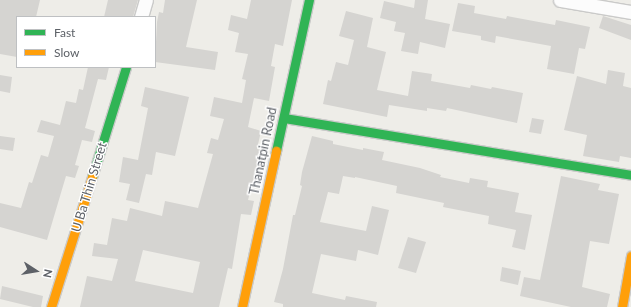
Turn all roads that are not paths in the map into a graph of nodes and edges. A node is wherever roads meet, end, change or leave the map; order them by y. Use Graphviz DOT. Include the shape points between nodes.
graph roads {
  1 [pos="146,0"];
  2 [pos="309,0"];
  3 [pos="560,0"];
  4 [pos="631,12"];
  5 [pos="141,16"];
  6 [pos="126,68"];
  7 [pos="284,118"];
  8 [pos="631,175"];
  9 [pos="631,256"];
  10 [pos="52,307"];
  11 [pos="242,307"];
  12 [pos="622,307"];
  1 -- 5 [label="street"];
  2 -- 7 [label="street, Thanatpin Road"];
  3 -- 4 [label="street"];
  6 -- 10 [label="street, U Ba Thin Street"];
  7 -- 8 [label="street"];
  7 -- 11 [label="street, Thanatpin Road"];
  9 -- 12 [label="street"];
}
